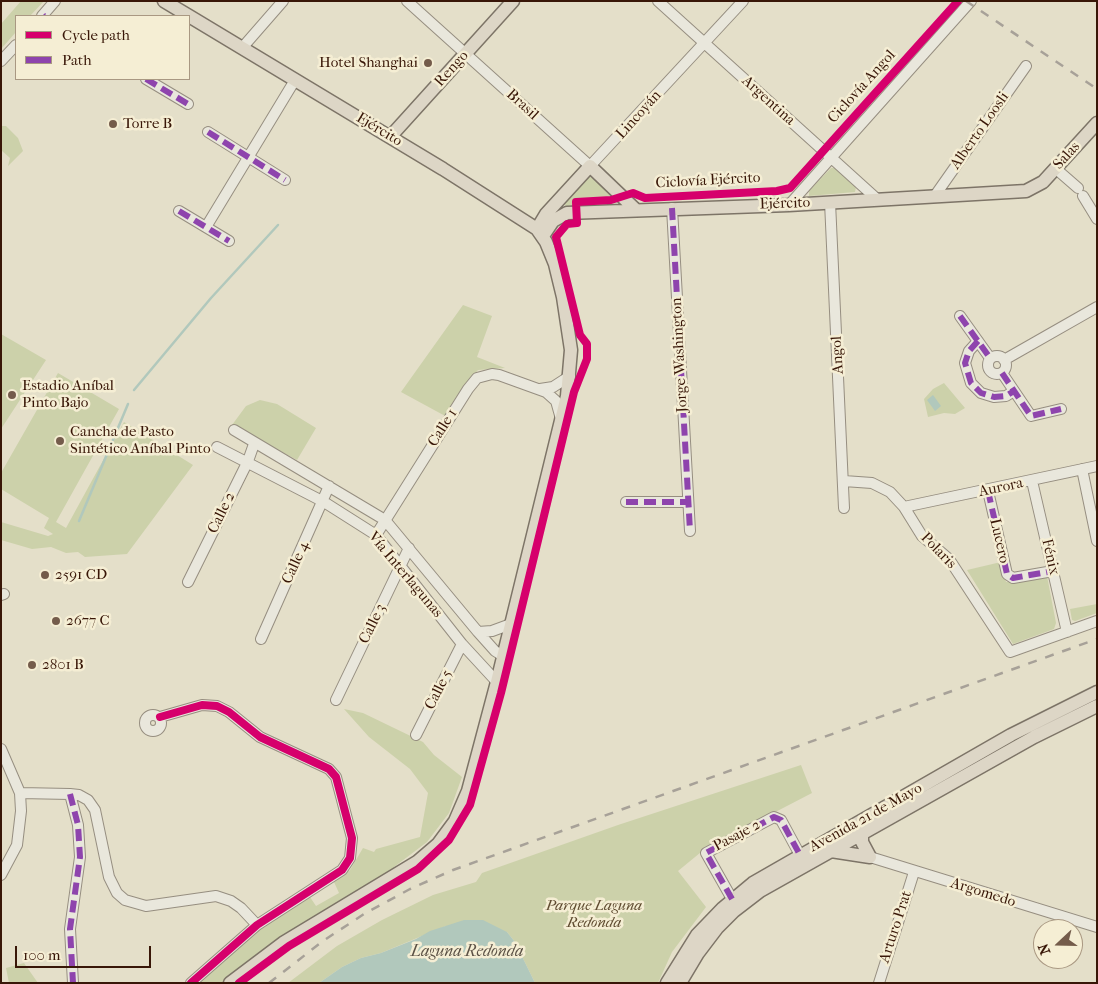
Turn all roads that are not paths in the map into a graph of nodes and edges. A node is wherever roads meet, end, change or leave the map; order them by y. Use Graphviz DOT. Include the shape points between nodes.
graph roads {
  1 [pos="55,1"];
  2 [pos="164,1"];
  3 [pos="283,1"];
  4 [pos="407,1"];
  5 [pos="513,1"];
  6 [pos="658,1"];
  7 [pos="743,1"];
  8 [pos="971,1"];
  9 [pos="44,15"];
  10 [pos="187,15"];
  11 [pos="190,17"];
  12 [pos="704,43"];
  13 [pos="15,46"];
  14 [pos="242,48"];
  15 [pos="465,54"];
  16 [pos="1,62"];
  17 [pos="1026,66"];
  18 [pos="148,80"];
  19 [pos="295,80"];
  20 [pos="188,104"];
  21 [pos="1097,123"];
  22 [pos="208,132"];
  23 [pos="390,137"];
  24 [pos="248,157"];
  25 [pos="831,158"];
  26 [pos="590,166"];
  27 [pos="1055,168"];
  28 [pos="285,180"];
  29 [pos="1035,188"];
  30 [pos="934,197"];
  31 [pos="878,200"];
  32 [pos="830,202"];
  33 [pos="789,205"];
  34 [pos="672,208"];
  35 [pos="636,210"];
  36 [pos="179,211"];
  37 [pos="1097,219"];
  38 [pos="206,227"];
  39 [pos="540,232"];
  40 [pos="228,241"];
  41 [pos="1097,307"];
  42 [pos="960,316"];
  43 [pos="978,341"];
  44 [pos="990,358"];
  45 [pos="1004,360"];
  46 [pos="1002,374"];
  47 [pos="570,376"];
  48 [pos="539,389"];
  49 [pos="1014,391"];
  50 [pos="1061,409"];
  51 [pos="562,419"];
  52 [pos="234,430"];
  53 [pos="254,444"];
  54 [pos="217,447"];
  55 [pos="248,461"];
  56 [pos="1097,466"];
  57 [pos="1082,469"];
  58 [pos="844,481"];
  59 [pos="1032,481"];
  60 [pos="329,486"];
  61 [pos="988,491"];
  62 [pos="324,502"];
  63 [pos="626,502"];
  64 [pos="688,502"];
  65 [pos="904,507"];
  66 [pos="844,508"];
  67 [pos="385,520"];
  68 [pos="690,531"];
  69 [pos="376,535"];
  70 [pos="1097,541"];
  71 [pos="409,548"];
  72 [pos="400,566"];
  73 [pos="1053,571"];
  74 [pos="188,582"];
  75 [pos="1097,621"];
  76 [pos="511,624"];
  77 [pos="478,632"];
  78 [pos="1067,632"];
  79 [pos="261,639"];
  80 [pos="462,644"];
  81 [pos="503,656"];
  82 [pos="497,682"];
  83 [pos="1097,692"];
  84 [pos="336,700"];
  85 [pos="1097,706"];
  86 [pos="160,717"];
  87 [pos="416,735"];
  88 [pos="1,750"];
  89 [pos="20,792"];
  90 [pos="70,794"];
  91 [pos="868,817"];
  92 [pos="861,836"];
  93 [pos="831,851"];
  94 [pos="800,855"];
  95 [pos="870,857"];
  96 [pos="914,872"];
  97 [pos="1,875"];
  98 [pos="732,899"];
  99 [pos="257,925"];
  100 [pos="1097,927"];
  101 [pos="73,983"];
  102 [pos="191,983"];
  103 [pos="230,983"];
  104 [pos="667,983"];
  105 [pos="680,983"];
  106 [pos="879,983"];
  1 -- 9 [label="street"];
  2 -- 10 [label="main road, Ejército"];
  3 -- 14 [label="street"];
  4 -- 15 [label="street, Brasil"];
  5 -- 15 [label="main road, Rengo"];
  6 -- 12 [label="street, Argentina"];
  7 -- 12 [label="street, Lincoyán"];
  8 -- 25 [label="street"];
  11 -- 14 [label="main road, Ejército"];
  12 -- 25 [label="street, Argentina"];
  12 -- 26 [label="street, Lincoyán"];
  13 -- 16 [label="street"];
  14 -- 19 [label="main road, Ejército"];
  15 -- 23 [label="main road, Rengo"];
  15 -- 26 [label="street, Brasil"];
  17 -- 30 [label="street, Alberto Loosli"];
  18 -- 20 [label="street"];
  19 -- 23 [label="main road, Ejército"];
  19 -- 24 [label="street"];
  21 -- 27 [label="main road, Salas"];
  22 -- 24 [label="street"];
  23 -- 39 [label="main road, Ejército"];
  24 -- 28 [label="street"];
  24 -- 38 [label="street"];
  25 -- 31 [label="street, Argentina"];
  25 -- 33 [label="street"];
  26 -- 35 [label="main road, Brasil"];
  26 -- 39 [label="main road, Lincoyán" via="546,214"];
  27 -- 29 [label="main road, Salas"];
  27 -- 37 [label="street" via="1080,192"];
  29 -- 30 [label="main road, Ejército" via="1022,192"];
  30 -- 31 [label="main road, Ejército"];
  31 -- 32 [label="main road, Ejército"];
  32 -- 33 [label="main road, Ejército"];
  32 -- 58 [label="street, Angol"];
  33 -- 34 [label="main road, Ejército"];
  34 -- 35 [label="main road, Ejército"];
  34 -- 64 [label="street, Jorge Washington"];
  35 -- 39 [label="main road, Ejército" via="567,213"];
  36 -- 38 [label="street"];
  38 -- 40 [label="street"];
  39 -- 47 [label="main road" via="555,264 563,297 571,350"];
  41 -- 45 [label="street"];
  42 -- 43 [label="street"];
  43 -- 44 [label="street"];
  43 -- 49 [label="street" via="969,351 965,363 971,383 981,393 994,397"];
  44 -- 45 [label="street" via="997,356"];
  44 -- 46 [label="street" via="987,366 990,372"];
  45 -- 46 [label="street" via="1006,365"];
  46 -- 49 [label="street"];
  47 -- 48 [label="street" via="553,387"];
  47 -- 51 [label="main road"];
  48 -- 51 [label="street, Calle 1" via="554,398"];
  48 -- 67 [label="street, Calle 1" via="499,375 477,378"];
  49 -- 50 [label="street" via="1032,416"];
  51 -- 76 [label="main road"];
  52 -- 53 [label="street, Vía Interlagunas"];
  53 -- 55 [label="street, Calle 2"];
  53 -- 60 [label="street, Vía Interlagunas"];
  54 -- 55 [label="street, Vía Interlagunas"];
  55 -- 62 [label="street, Vía Interlagunas"];
  55 -- 74 [label="street, Calle 2"];
  56 -- 57 [label="street, Aurora"];
  57 -- 59 [label="street, Aurora"];
  57 -- 70 [label="street"];
  58 -- 65 [label="street, Polaris" via="883,487"];
  58 -- 66 [label="street, Angol"];
  59 -- 61 [label="street, Aurora"];
  59 -- 73 [label="street, Fénix"];
  60 -- 62 [label="street, Calle 4"];
  60 -- 67 [label="street, Vía Interlagunas"];
  61 -- 65 [label="street, Aurora"];
  61 -- 73 [label="street, Lucero" via="1007,574 1013,578"];
  62 -- 69 [label="street, Vía Interlagunas"];
  62 -- 79 [label="street, Calle 4"];
  63 -- 64 [label="street"];
  64 -- 68 [label="street, Jorge Washington"];
  65 -- 78 [label="street, Polaris" via="922,536 949,559 1010,652"];
  67 -- 69 [label="street, Calle 1"];
  67 -- 71 [label="street, Vía Interlagunas"];
  69 -- 72 [label="street, Vía Interlagunas"];
  71 -- 72 [label="street, Calle 3"];
  71 -- 77 [label="street, Vía Interlagunas"];
  72 -- 80 [label="street, Vía Interlagunas"];
  72 -- 84 [label="street, Calle 3"];
  73 -- 78 [label="street, Fénix"];
  75 -- 78 [label="street"];
  76 -- 77 [label="street" via="492,632"];
  76 -- 81 [label="main road"];
  77 -- 81 [label="street, Vía Interlagunas"];
  80 -- 82 [label="street, Vía Interlagunas"];
  80 -- 87 [label="street, Calle 5"];
  81 -- 82 [label="main road"];
  82 -- 103 [label="main road" via="468,791 460,813 444,837 409,868 283,943"];
  83 -- 91 [label="main road, Avenida 21 de Mayo" via="1011,735"];
  85 -- 92 [label="main road, Avenida 21 de Mayo" via="1034,737"];
  86 -- 99 [label="street" via="202,705 217,706 260,737 327,768 335,775 352,838 353,848 348,862 331,878"];
  88 -- 89 [label="street"];
  89 -- 90 [label="street"];
  89 -- 97 [label="street" via="18,839"];
  90 -- 99 [label="street" via="84,798 95,810 110,877 122,898 146,906 216,896 236,904"];
  90 -- 101 [label="street" via="78,825 80,857 70,929"];
  91 -- 92 [label="main road"];
  91 -- 94 [label="main road, Avenida 21 de Mayo"];
  92 -- 93 [label="main road, Avenida 21 de Mayo"];
  92 -- 95 [label="main road"];
  93 -- 95 [label="main road"];
  93 -- 105 [label="main road, Avenida 21 de Mayo" via="780,878 734,911 707,940"];
  94 -- 98 [label="main road, Avenida 21 de Mayo" via="766,874"];
  94 -- 98 [label="street, Pasaje 2" via="781,820 774,817 706,853"];
  95 -- 96 [label="street, Argomedo"];
  96 -- 100 [label="street, Argomedo"];
  96 -- 106 [label="street, Arturo Prat"];
  98 -- 104 [label="main road, Avenida 21 de Mayo" via="694,940"];
  99 -- 102 [label="street"];
}
